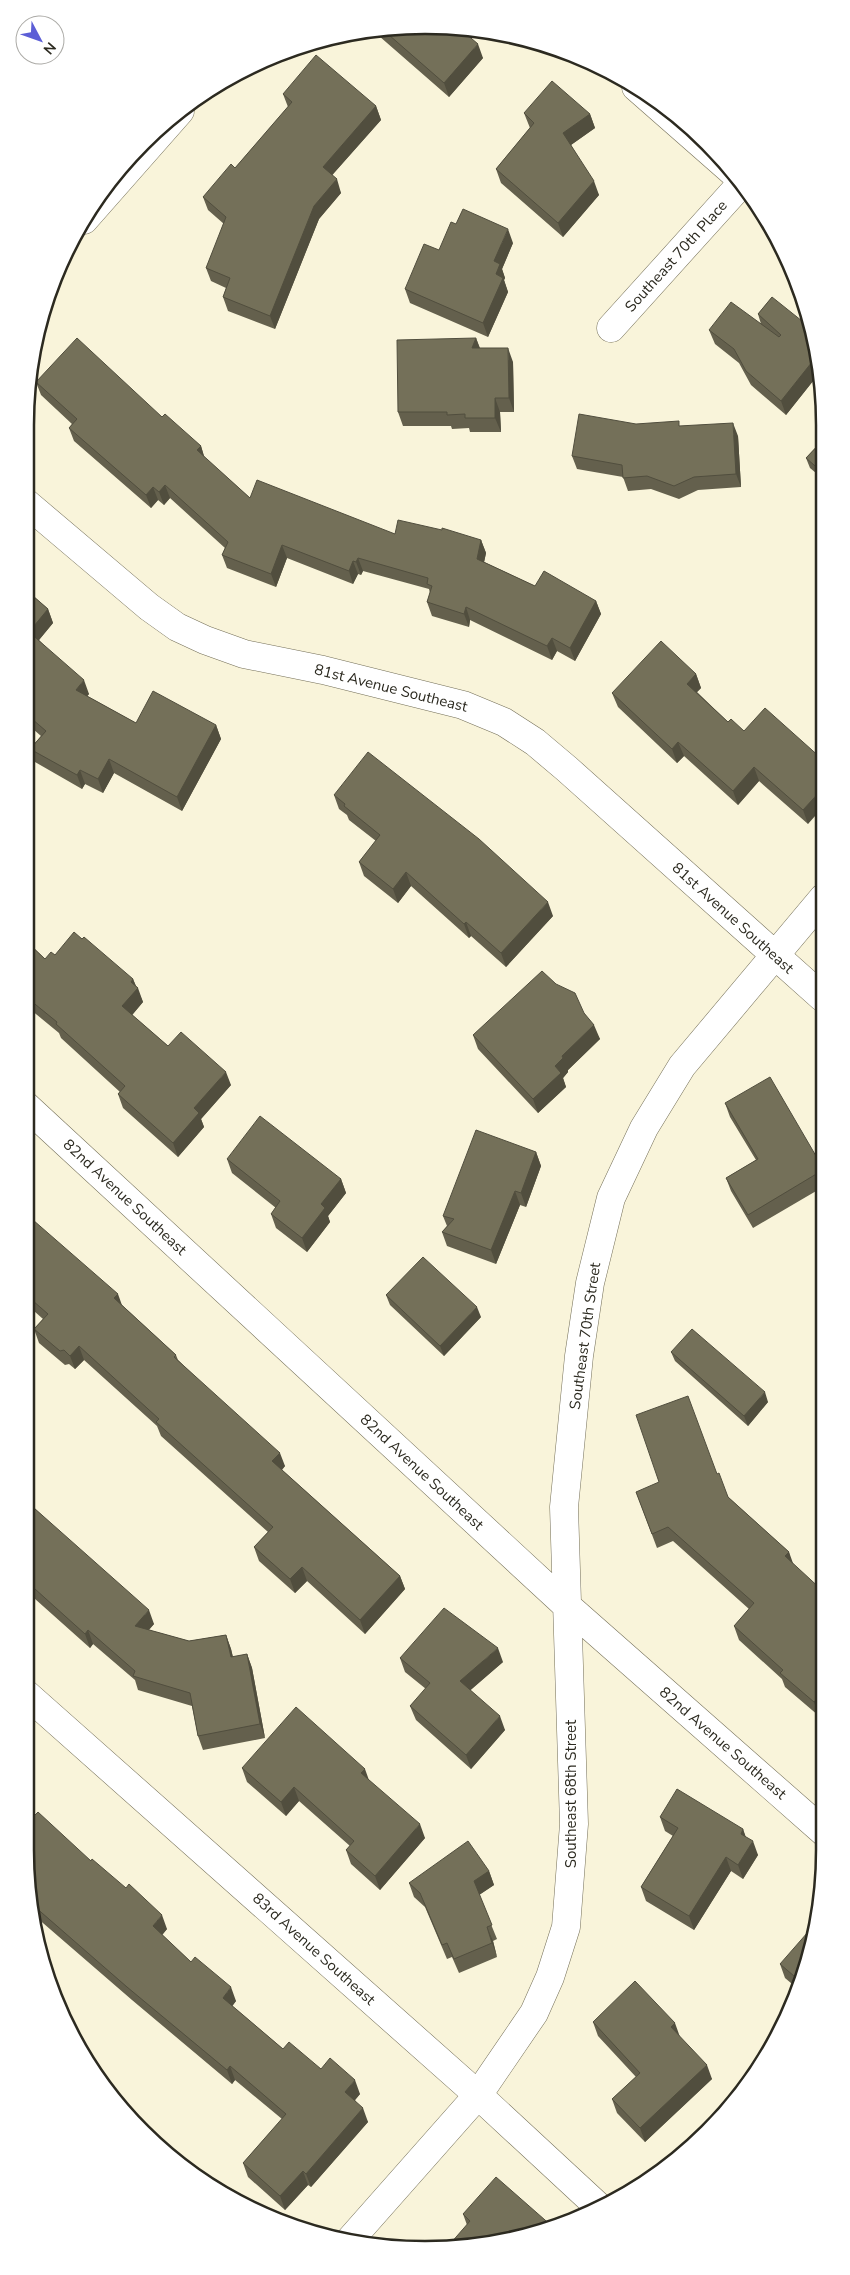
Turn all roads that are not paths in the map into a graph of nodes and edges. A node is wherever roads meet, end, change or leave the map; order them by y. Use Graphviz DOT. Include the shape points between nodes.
graph roads {
  1 [pos="736,189"];
  2 [pos="610,328"];
  3 [pos="34,510"];
  4 [pos="816,906"];
  5 [pos="774,955"];
  6 [pos="816,992"];
  7 [pos="34,1113"];
  8 [pos="566,1605"];
  9 [pos="34,1701"];
  10 [pos="816,1824"];
  11 [pos="478,2095"];
  12 [pos="594,2203"];
  13 [pos="354,2235"];
  1 -- 2 [label="street, Southeast 70th Place"];
  3 -- 5 [label="street, 81st Avenue Southeast" via="149,607 177,627 205,640 244,654 463,705 504,722 535,742 567,769"];
  4 -- 5 [label="street, Southeast 70th Street"];
  5 -- 6 [label="street, 81st Avenue Southeast"];
  5 -- 8 [label="street, Southeast 70th Street" via="682,1066 644,1128 611,1198 590,1283 579,1356 564,1506"];
  7 -- 8 [label="street, 82nd Avenue Southeast"];
  8 -- 10 [label="street, 82nd Avenue Southeast"];
  8 -- 11 [label="street, Southeast 68th Street" via="574,1824 566,1927 534,2013"];
  9 -- 11 [label="street, 83rd Avenue Southeast"];
  11 -- 12 [label="street, 83rd Avenue Southeast"];
  11 -- 13 [label="street, Southeast 68th Street"];
}
